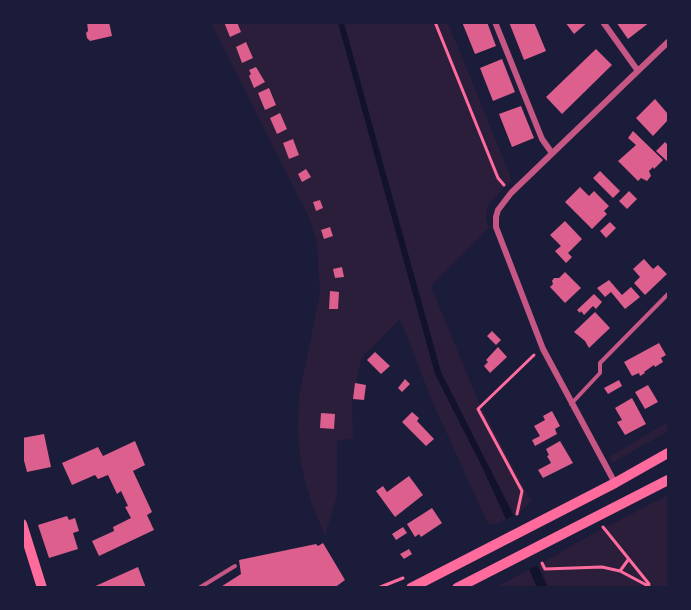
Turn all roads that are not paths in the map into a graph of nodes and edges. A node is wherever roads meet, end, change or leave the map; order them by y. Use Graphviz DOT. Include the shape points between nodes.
graph roads {
  1 [pos="495,22"];
  2 [pos="603,22"];
  3 [pos="669,42"];
  4 [pos="639,71"];
  5 [pos="552,153"];
  6 [pos="669,294"];
  7 [pos="571,404"];
  8 [pos="669,453"];
  9 [pos="669,480"];
  10 [pos="615,483"];
  11 [pos="22,524"];
  12 [pos="235,566"];
  13 [pos="42,588"];
  14 [pos="199,588"];
  15 [pos="411,588"];
  16 [pos="457,588"];
  1 -- 5 [label="street" via="542,139"];
  2 -- 4 [label="street"];
  3 -- 4 [label="street"];
  4 -- 5 [label="street"];
  5 -- 7 [label="street" via="498,210 496,227 543,349"];
  6 -- 7 [label="lane" via="600,363 600,373"];
  7 -- 10 [label="street"];
  8 -- 10 [label="main road"];
  9 -- 16 [label="main road"];
  10 -- 15 [label="main road"];
  11 -- 13 [label="main road"];
  12 -- 14 [label="lane"];
}
